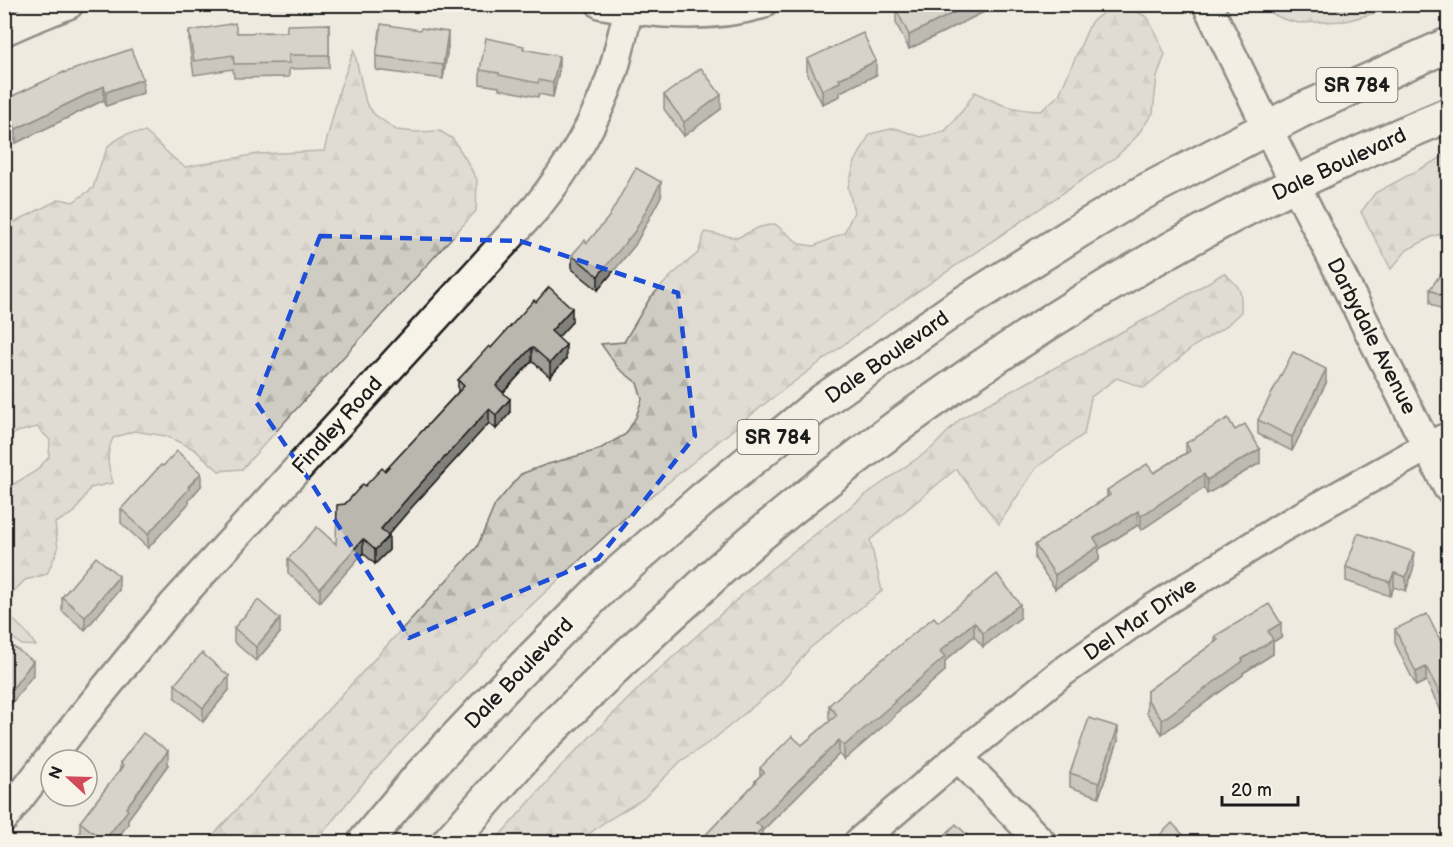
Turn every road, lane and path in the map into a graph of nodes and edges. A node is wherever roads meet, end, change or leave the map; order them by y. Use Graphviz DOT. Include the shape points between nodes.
graph roads {
  1 [pos="69,4"];
  2 [pos="762,4"];
  3 [pos="1207,4"];
  4 [pos="615,7"];
  5 [pos="4,31"];
  6 [pos="1449,45"];
  7 [pos="1449,115"];
  8 [pos="1267,127"];
  9 [pos="1295,184"];
  10 [pos="1438,441"];
  11 [pos="1449,488"];
  12 [pos="958,757"];
  13 [pos="4,818"];
  14 [pos="365,843"];
  15 [pos="448,843"];
  16 [pos="859,843"];
  17 [pos="1041,843"];
  1 -- 5 [label="street"];
  2 -- 4 [label="street" via="724,12 679,14"];
  3 -- 8 [label="street, Darbydale Avenue"];
  4 -- 13 [label="street, Findley Road" via="613,70 582,141 551,189 173,605"];
  6 -- 8 [label="main road, Dale Boulevard / SR 784"];
  7 -- 9 [label="main road, Dale Boulevard / SR 784"];
  8 -- 9 [label="street, Darbydale Avenue"];
  8 -- 14 [label="main road, Dale Boulevard / SR 784" via="1080,230 953,310 824,400 608,583 421,775"];
  9 -- 10 [label="street, Darbydale Avenue"];
  9 -- 15 [label="main road, Dale Boulevard / SR 784" via="1079,302 858,456 749,543 642,641 537,743"];
  10 -- 11 [label="street, Darbydale Avenue"];
  10 -- 12 [label="street, Del Mar Drive" via="1281,528 1163,603 1060,674"];
  12 -- 16 [label="street, Del Mar Drive"];
  12 -- 17 [label="street"];
}
